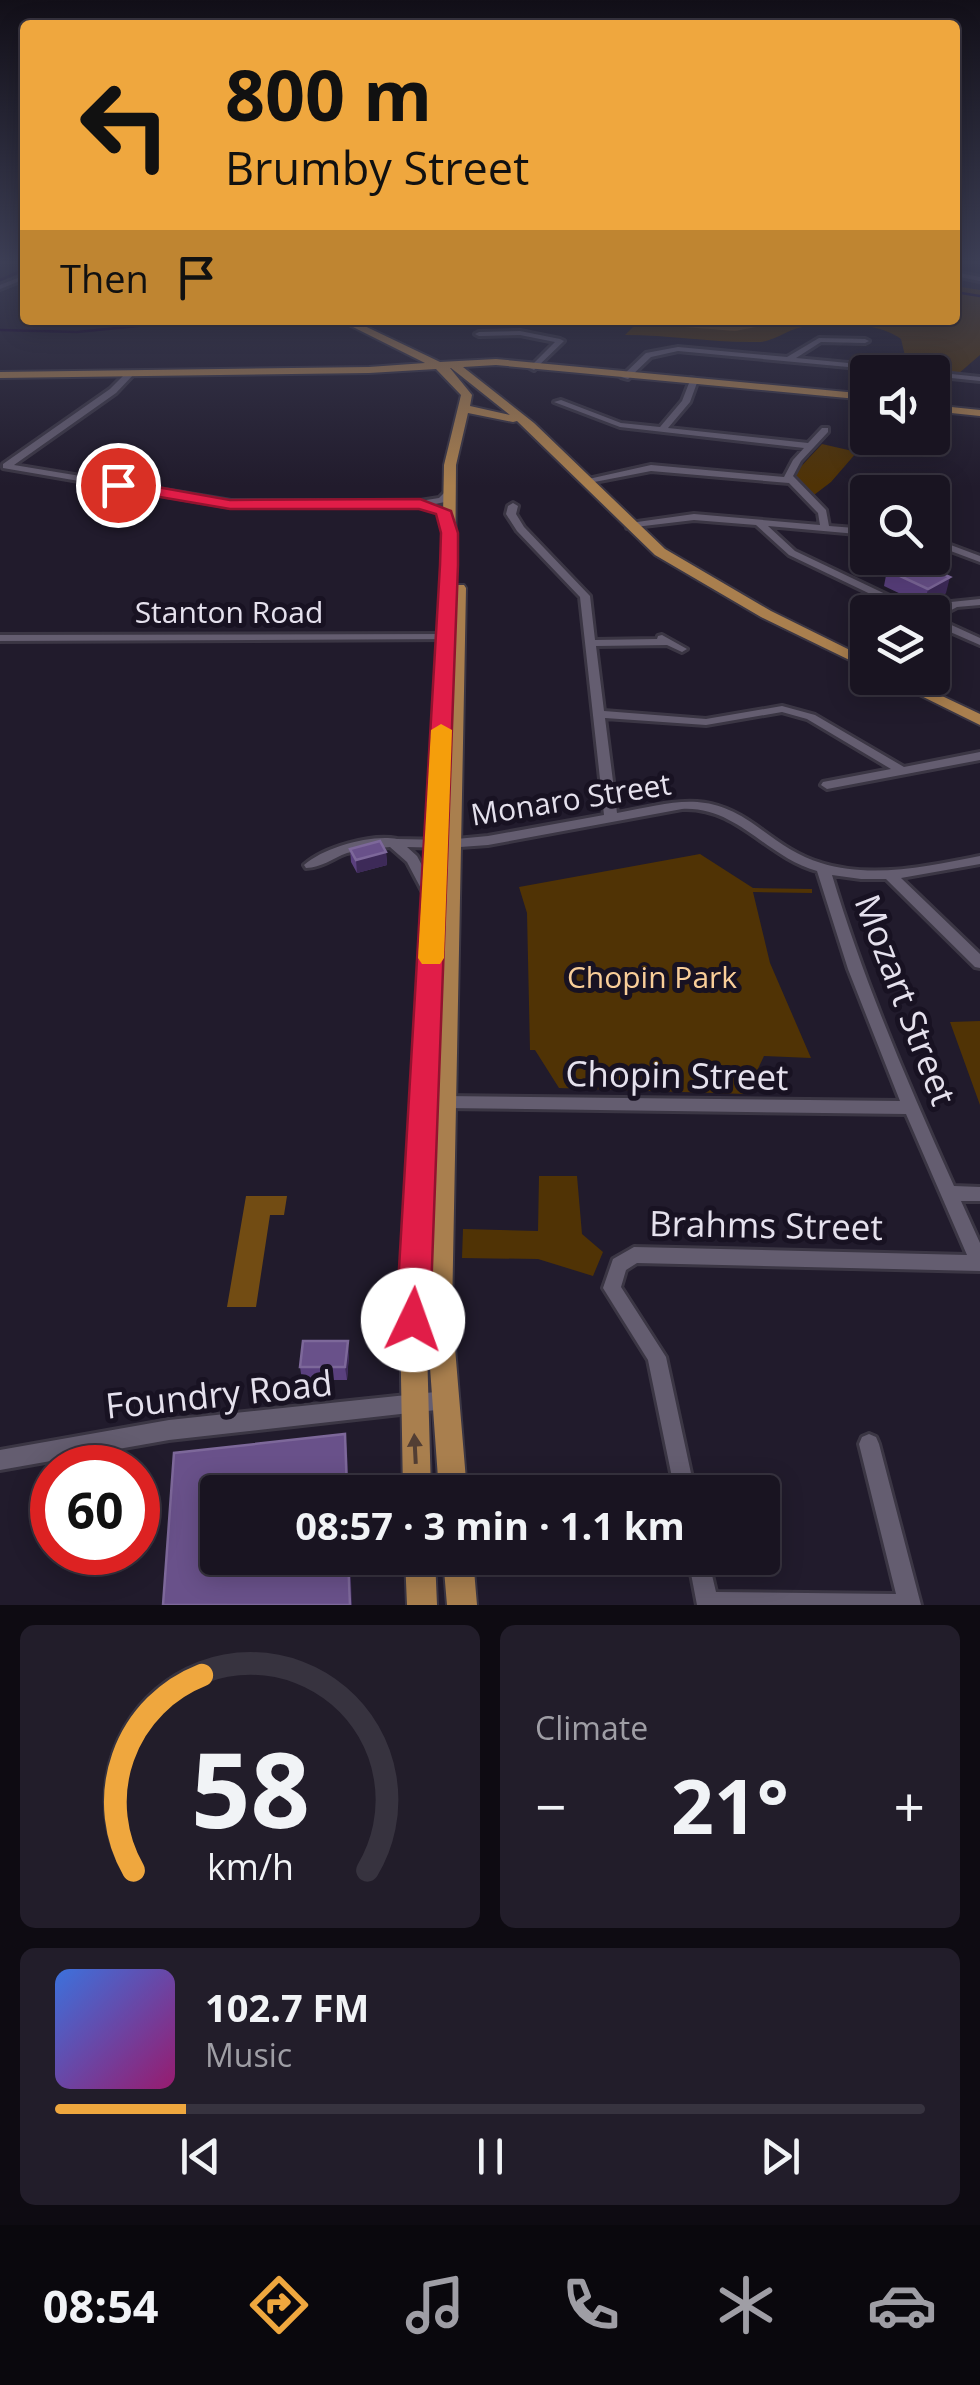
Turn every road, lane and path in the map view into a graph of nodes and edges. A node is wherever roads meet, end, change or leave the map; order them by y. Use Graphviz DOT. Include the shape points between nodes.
graph roads {
  1 [pos="379,337"];
  2 [pos="392,337"];
  3 [pos="538,337"];
  4 [pos="865,341"];
  5 [pos="418,356"];
  6 [pos="789,359"];
  7 [pos="446,364"];
  8 [pos="491,364"];
  9 [pos="850,365"];
  10 [pos="535,366"];
  11 [pos="399,368"];
  12 [pos="369,370"];
  13 [pos="422,371"];
  14 [pos="130,374"];
  15 [pos="0,375"];
  16 [pos="627,376"];
  17 [pos="950,376"];
  18 [pos="980,379"];
  19 [pos="469,381"];
  20 [pos="693,382"];
  21 [pos="489,396"];
  22 [pos="850,398"];
  23 [pos="558,402"];
  24 [pos="950,408"];
  25 [pos="471,410"];
  26 [pos="980,411"];
  27 [pos="751,423"];
  28 [pos="662,430"];
  29 [pos="825,430"];
  30 [pos="536,431"];
  31 [pos="747,436"];
  32 [pos="808,446"];
  33 [pos="791,480"];
  34 [pos="586,482"];
  35 [pos="450,492"];
  36 [pos="420,504"];
  37 [pos="513,506"];
  38 [pos="759,523"];
  39 [pos="630,526"];
  40 [pos="825,528"];
  41 [pos="850,530"];
  42 [pos="450,533"];
  43 [pos="950,548"];
  44 [pos="980,559"];
  45 [pos="880,595"];
  46 [pos="980,602"];
  47 [pos="586,605"];
  48 [pos="570,606"];
  49 [pos="950,607"];
  50 [pos="950,627"];
  51 [pos="656,634"];
  52 [pos="452,637"];
  53 [pos="0,638"];
  54 [pos="670,642"];
  55 [pos="980,642"];
  56 [pos="592,643"];
  57 [pos="682,649"];
  58 [pos="850,656"];
  59 [pos="928,695"];
  60 [pos="600,714"];
  61 [pos="980,720"];
  62 [pos="980,756"];
  63 [pos="901,770"];
  64 [pos="826,784"];
  65 [pos="611,818"];
  66 [pos="391,840"];
  67 [pos="445,843"];
  68 [pos="980,860"];
  69 [pos="312,865"];
  70 [pos="822,868"];
  71 [pos="889,874"];
  72 [pos="434,896"];
  73 [pos="980,963"];
  74 [pos="444,1102"];
  75 [pos="910,1108"];
  76 [pos="948,1192"];
  77 [pos="980,1194"];
  78 [pos="980,1263"];
  79 [pos="446,1400"];
  80 [pos="413,1405"];
  81 [pos="870,1444"];
  82 [pos="0,1460"];
  83 [pos="416,1475"];
  84 [pos="452,1475"];
  85 [pos="681,1475"];
  86 [pos="421,1575"];
  87 [pos="459,1575"];
  88 [pos="702,1575"];
  89 [pos="708,1604"];
  90 [pos="422,1605"];
  91 [pos="462,1605"];
  92 [pos="908,1605"];
  1 -- 5 [label="main road"];
  2 -- 7 [label="main road"];
  3 -- 10 [label="street" via="561,342"];
  4 -- 6 [label="street" via="819,340"];
  5 -- 7 [label="main road"];
  5 -- 11 [label="main road" via="420,363"];
  6 -- 9 [label="street"];
  6 -- 16 [label="street" via="667,350 648,355"];
  7 -- 8 [label="main road"];
  7 -- 8 [label="main road"];
  7 -- 11 [label="main road"];
  7 -- 13 [label="main road"];
  7 -- 19 [label="main road"];
  8 -- 10 [label="main road"];
  8 -- 19 [label="main road"];
  10 -- 16 [label="main road"];
  11 -- 12 [label="main road"];
  12 -- 13 [label="main road"];
  12 -- 14 [label="main road"];
  13 -- 19 [label="main road"];
  14 -- 15 [label="main road"];
  14 -- 36 [label="street" via="6,466 230,504"];
  16 -- 20 [label="main road"];
  17 -- 18 [label="street"];
  19 -- 21 [label="main road"];
  19 -- 25 [label="main road"];
  20 -- 22 [label="main road"];
  20 -- 28 [label="street"];
  21 -- 25 [label="main road" via="497,408"];
  21 -- 30 [label="main road"];
  23 -- 28 [label="street" via="612,423"];
  24 -- 26 [label="main road"];
  25 -- 30 [label="main road"];
  25 -- 35 [label="main road" via="452,454"];
  25 -- 52 [label="main road" via="459,480"];
  27 -- 31 [label="street"];
  28 -- 31 [label="street"];
  29 -- 32 [label="street"];
  30 -- 34 [label="main road"];
  31 -- 32 [label="street"];
  32 -- 33 [label="street" via="788,471"];
  33 -- 34 [label="street" via="652,468"];
  33 -- 40 [label="street" via="823,512"];
  34 -- 39 [label="main road"];
  35 -- 36 [label="street"];
  35 -- 42 [label="main road"];
  36 -- 42 [label="street" via="441,508"];
  37 -- 47 [label="street" via="520,529 580,587"];
  38 -- 39 [label="street" via="673,517"];
  38 -- 40 [label="street"];
  38 -- 45 [label="street" via="792,553"];
  39 -- 58 [label="main road" via="693,573"];
  40 -- 41 [label="street"];
  42 -- 52 [label="main road"];
  43 -- 44 [label="street"];
  46 -- 49 [label="street"];
  47 -- 48 [label="street"];
  47 -- 56 [label="street"];
  50 -- 55 [label="street"];
  51 -- 54 [label="street"];
  52 -- 53 [label="street, Stanton Road"];
  52 -- 67 [label="main road"];
  54 -- 56 [label="street"];
  54 -- 57 [label="street"];
  56 -- 60 [label="street"];
  59 -- 61 [label="main road"];
  60 -- 63 [label="street" via="706,722 782,709"];
  60 -- 65 [label="street"];
  62 -- 63 [label="street"];
  63 -- 64 [label="street"];
  65 -- 67 [label="street, Monaro Street"];
  65 -- 70 [label="street, Monaro Street" via="706,806"];
  66 -- 67 [label="street, Monaro Street"];
  66 -- 69 [label="street, Monaro Street" via="329,853"];
  66 -- 72 [label="street" via="407,852"];
  67 -- 72 [label="main road"];
  67 -- 74 [label="main road"];
  68 -- 71 [label="street, Monaro Street"];
  70 -- 71 [label="street, Monaro Street"];
  70 -- 75 [label="street, Mozart Street" via="847,956"];
  71 -- 73 [label="street"];
  72 -- 80 [label="main road"];
  74 -- 75 [label="street, Chopin Street"];
  74 -- 79 [label="main road" via="440,1312"];
  75 -- 76 [label="street, Mozart Street"];
  76 -- 77 [label="street"];
  76 -- 78 [label="street, Mozart Street"];
  78 -- 85 [label="street, Brahms Street" via="634,1255 619,1265 612,1288 657,1357"];
  79 -- 80 [label="street, Foundry Road"];
  79 -- 84 [label="main road"];
  80 -- 82 [label="street, Foundry Road" via="169,1430"];
  83 -- 80 [label="main road, one-way"];
  81 -- 92 [label="street"];
  86 -- 90 [label="main road"];
  87 -- 91 [label="main road"];
  88 -- 89 [label="street"];
  89 -- 92 [label="street"];
}
